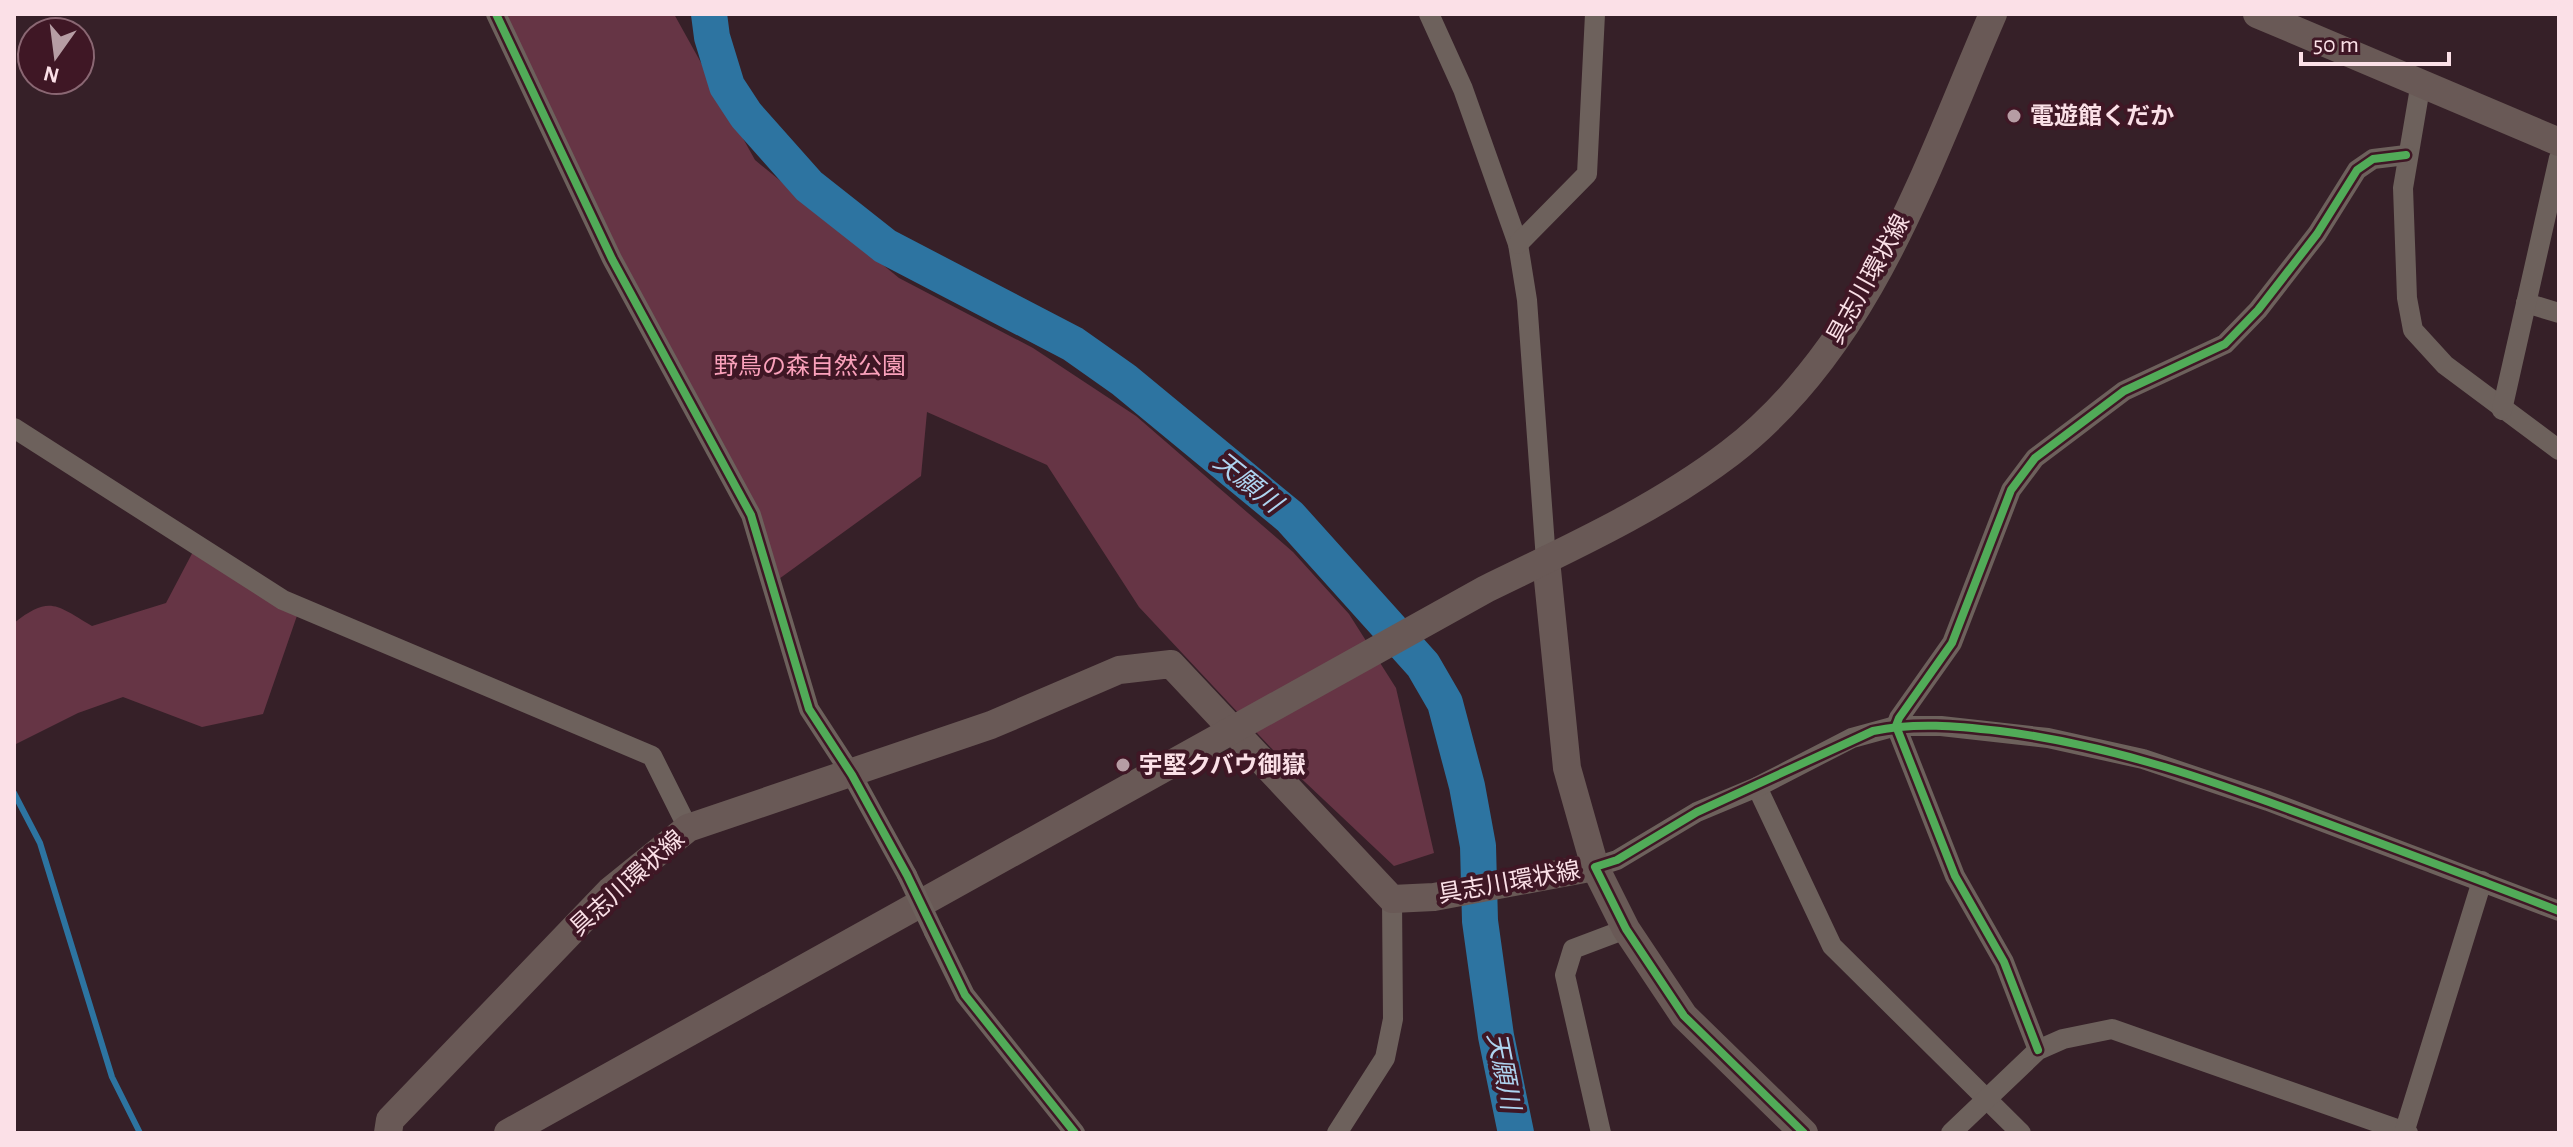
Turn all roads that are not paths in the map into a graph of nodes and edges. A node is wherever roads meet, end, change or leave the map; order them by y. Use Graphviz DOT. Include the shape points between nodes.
graph roads {
  1 [pos="496,14"];
  2 [pos="1429,14"];
  3 [pos="1595,14"];
  4 [pos="1993,14"];
  5 [pos="2257,14"];
  6 [pos="2421,82"];
  7 [pos="2559,142"];
  8 [pos="2406,155"];
  9 [pos="2559,158"];
  10 [pos="1518,244"];
  11 [pos="2526,303"];
  12 [pos="2559,313"];
  13 [pos="2502,410"];
  14 [pos="14,428"];
  15 [pos="2559,450"];
  16 [pos="1546,560"];
  17 [pos="1896,726"];
  18 [pos="1233,730"];
  19 [pos="852,775"];
  20 [pos="1757,787"];
  21 [pos="688,828"];
  22 [pos="1595,867"];
  23 [pos="2482,881"];
  24 [pos="1392,899"];
  25 [pos="2559,911"];
  26 [pos="1626,929"];
  27 [pos="2038,1050"];
  28 [pos="1986,1098"];
  29 [pos="388,1133"];
  30 [pos="508,1133"];
  31 [pos="1075,1133"];
  32 [pos="1337,1133"];
  33 [pos="1601,1133"];
  34 [pos="1804,1133"];
  35 [pos="1951,1133"];
  36 [pos="2021,1133"];
  37 [pos="2405,1133"];
  1 -- 19 [label="street" via="612,259 751,515 809,709"];
  2 -- 10 [label="street" via="1463,89"];
  3 -- 10 [label="street" via="1587,174"];
  4 -- 16 [label="main road, 具志川環状線" via="1904,218 1870,287 1829,350 1783,404 1732,451 1617,526"];
  5 -- 6 [label="main road"];
  6 -- 7 [label="main road"];
  6 -- 8 [label="street"];
  8 -- 13 [label="street" via="2403,204 2413,330 2445,365"];
  8 -- 17 [label="street" via="2373,159 2357,170 2317,234 2225,344 2113,398 2035,458 2011,490 1952,643"];
  9 -- 11 [label="street"];
  10 -- 16 [label="street" via="1527,300"];
  11 -- 12 [label="street"];
  11 -- 13 [label="street"];
  13 -- 15 [label="street"];
  14 -- 21 [label="street" via="283,600 652,756"];
  16 -- 18 [label="main road, 具志川環状線"];
  16 -- 22 [label="main road, 具志川環状線" via="1567,768"];
  17 -- 20 [label="street" via="1852,738"];
  17 -- 23 [label="street" via="1966,727 2035,736 2143,759"];
  17 -- 27 [label="street" via="1955,876 2004,962"];
  18 -- 19 [label="main road, 具志川環状線" via="1171,664 1119,670 991,725"];
  18 -- 24 [label="main road, 具志川環状線"];
  18 -- 30 [label="main road, 具志川環状線"];
  19 -- 21 [label="main road, 具志川環状線"];
  19 -- 31 [label="street, bridge" via="965,995"];
  20 -- 22 [label="street" via="1697,812 1617,860"];
  20 -- 28 [label="street" via="1832,946"];
  21 -- 29 [label="main road, 具志川環状線" via="610,891 390,1120"];
  22 -- 24 [label="main road, 具志川環状線" via="1434,897"];
  22 -- 26 [label="main road"];
  23 -- 25 [label="street"];
  23 -- 37 [label="street"];
  24 -- 32 [label="street" via="1393,1019 1385,1058"];
  26 -- 33 [label="street" via="1573,949 1565,975"];
  26 -- 34 [label="main road" via="1684,1016"];
  27 -- 28 [label="street"];
  27 -- 37 [label="street" via="2112,1029"];
  28 -- 35 [label="street"];
  28 -- 36 [label="street"];
}
